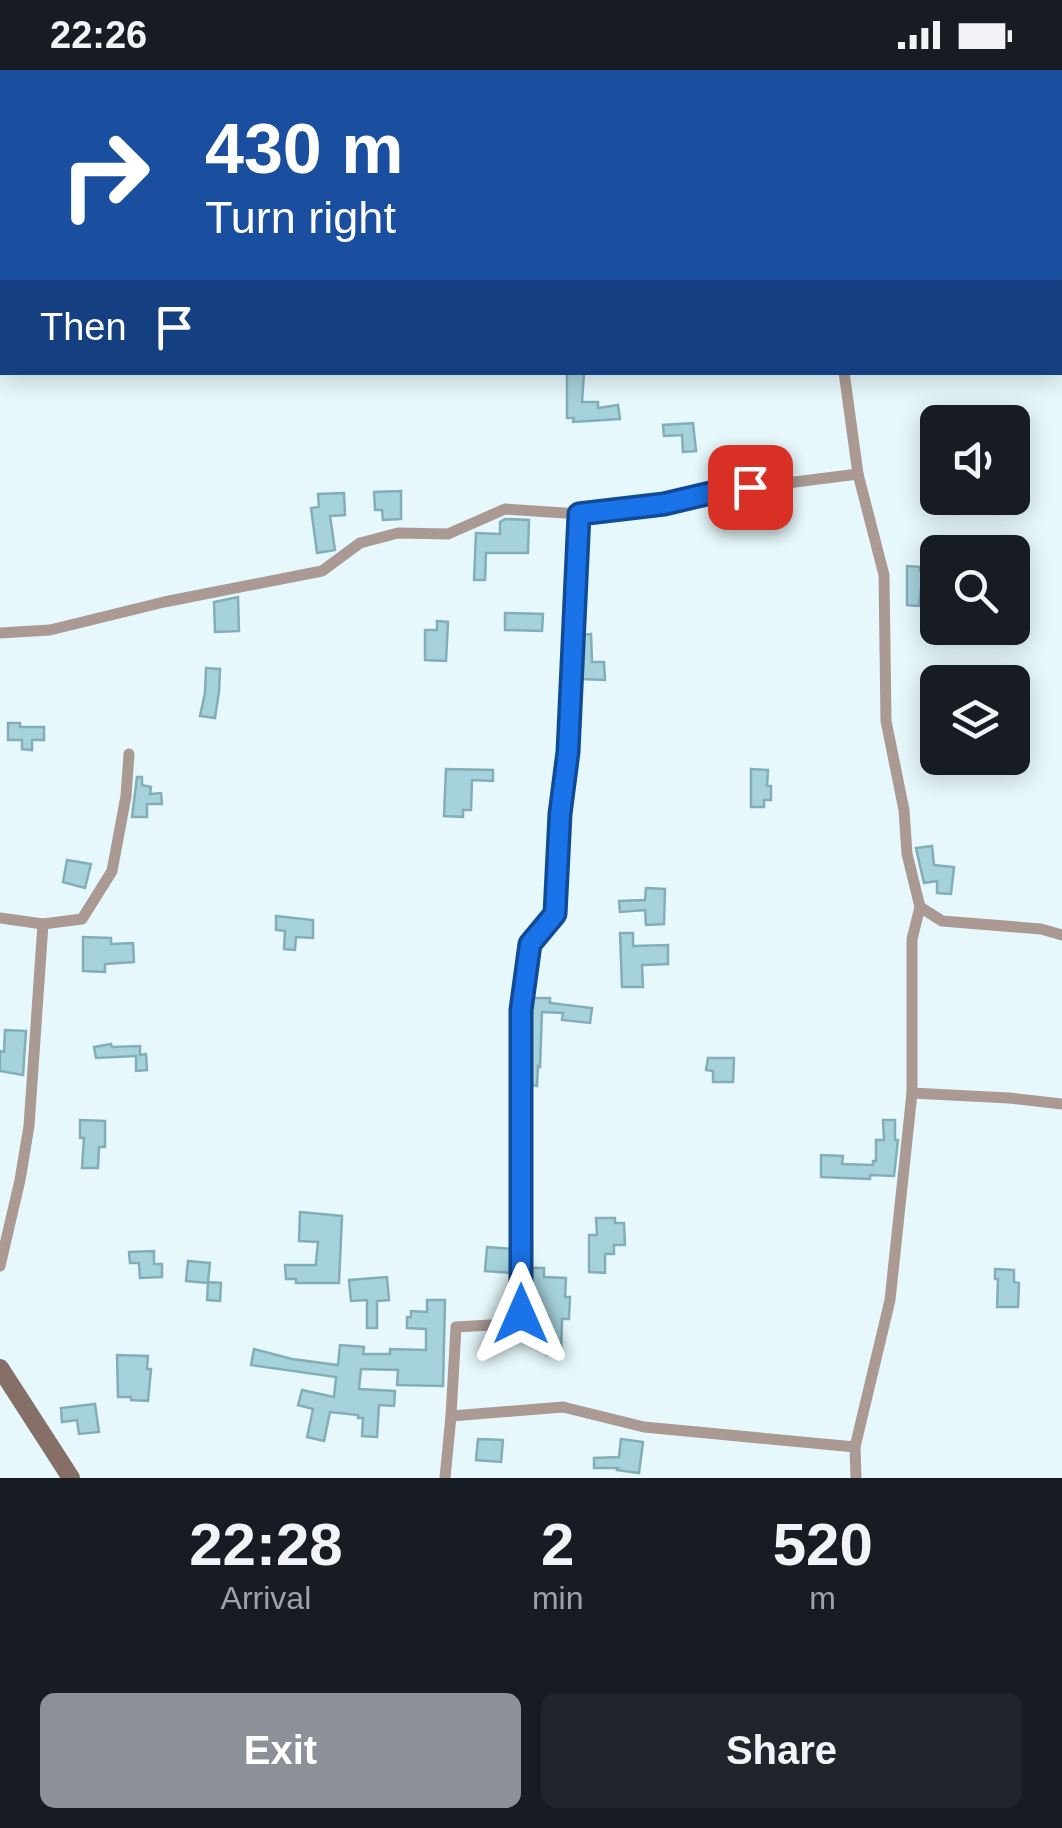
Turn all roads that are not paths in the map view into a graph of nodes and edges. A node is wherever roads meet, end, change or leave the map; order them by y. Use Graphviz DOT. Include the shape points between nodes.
graph roads {
  1 [pos="844,375"];
  2 [pos="858,474"];
  3 [pos="579,514"];
  4 [pos="0,633"];
  5 [pos="130,754"];
  6 [pos="920,907"];
  7 [pos="0,918"];
  8 [pos="43,924"];
  9 [pos="1062,936"];
  10 [pos="912,1092"];
  11 [pos="1062,1104"];
  12 [pos="0,1266"];
  13 [pos="0,1368"];
  14 [pos="451,1416"];
  15 [pos="855,1447"];
  16 [pos="71,1478"];
  17 [pos="445,1478"];
  18 [pos="856,1478"];
  1 -- 2 [label="street"];
  2 -- 3 [label="street"];
  2 -- 6 [label="street" via="884,574 886,722"];
  3 -- 4 [label="street" via="506,510 448,534 398,532 360,543 322,572 50,630"];
  3 -- 14 [label="street" via="555,914 530,944 521,1010 521,1314 506,1324 456,1327"];
  5 -- 8 [label="street" via="112,871 82,919"];
  6 -- 9 [label="street" via="942,921 1041,928"];
  6 -- 10 [label="street" via="912,939"];
  7 -- 8 [label="street"];
  8 -- 12 [label="street" via="29,1126"];
  10 -- 11 [label="street"];
  10 -- 15 [label="street" via="890,1300"];
  13 -- 16 [label="street"];
  14 -- 15 [label="street" via="563,1407 644,1426"];
  14 -- 17 [label="street"];
  15 -- 18 [label="street"];
}
